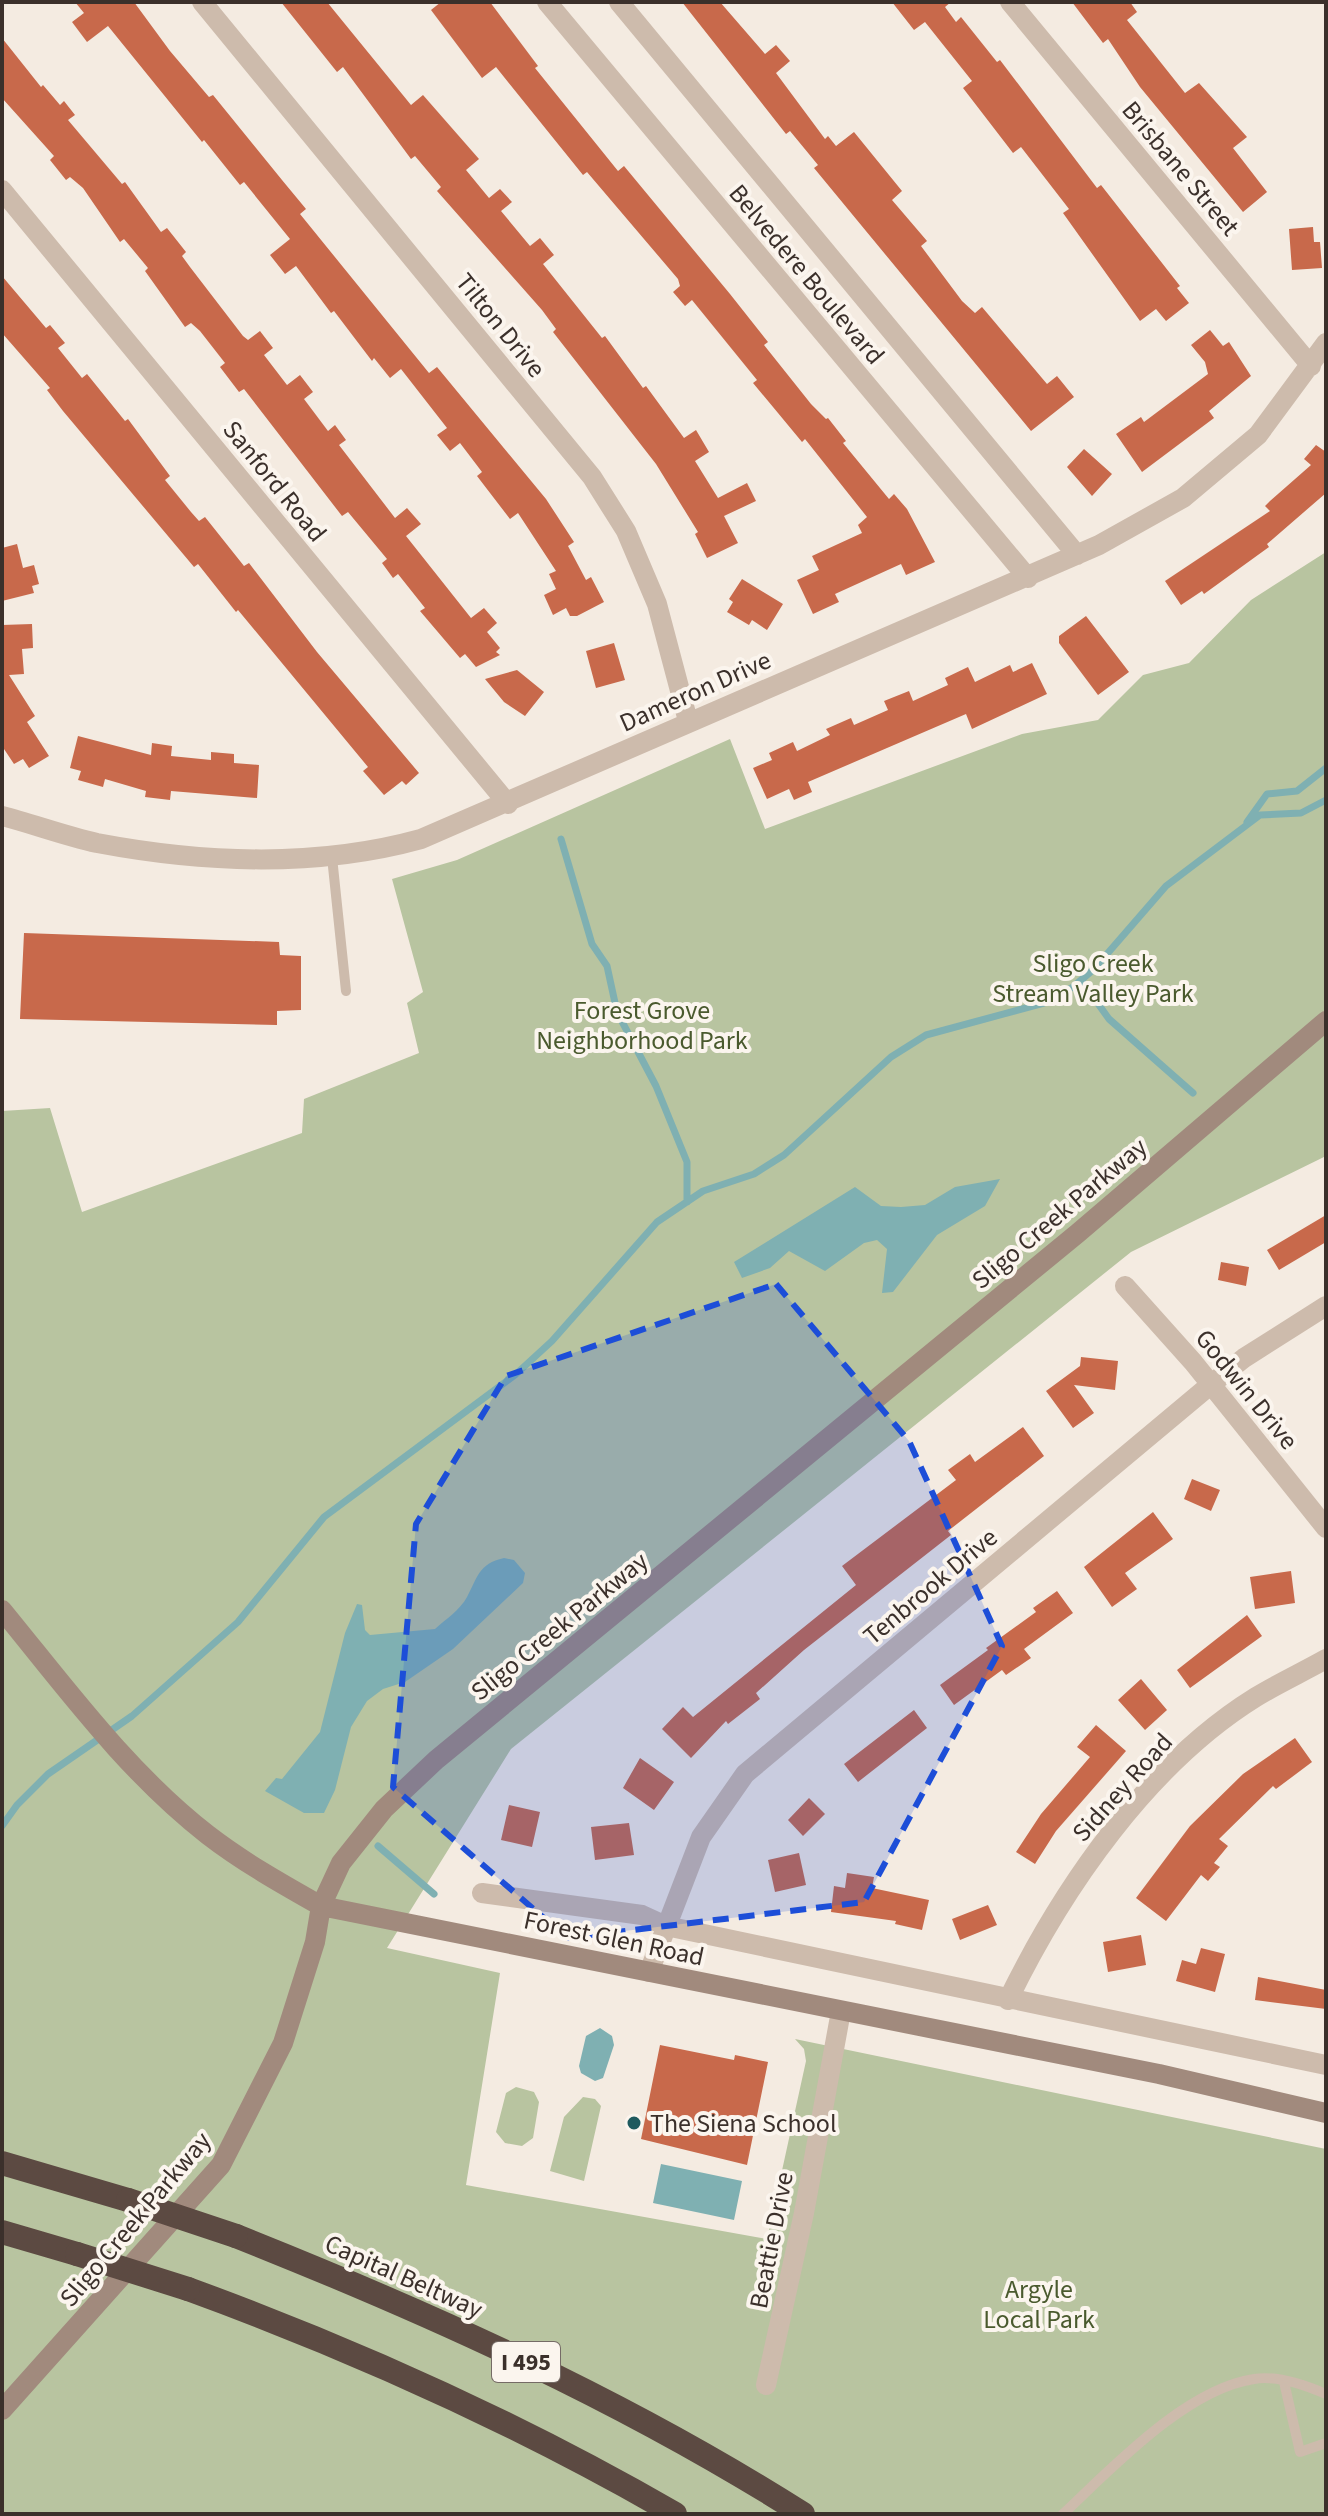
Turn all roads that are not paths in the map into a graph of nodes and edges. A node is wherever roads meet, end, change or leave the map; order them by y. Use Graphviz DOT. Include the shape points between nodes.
graph roads {
  1 [pos="202,2"];
  2 [pos="547,2"];
  3 [pos="619,2"];
  4 [pos="1010,2"];
  5 [pos="2,190"];
  6 [pos="1326,343"];
  7 [pos="1311,366"];
  8 [pos="1077,555"];
  9 [pos="1028,578"];
  10 [pos="688,721"];
  11 [pos="508,804"];
  12 [pos="2,816"];
  13 [pos="332,857"];
  14 [pos="346,991"];
  15 [pos="1326,1021"];
  16 [pos="1125,1286"];
  17 [pos="1326,1306"];
  18 [pos="1209,1386"];
  19 [pos="1326,1528"];
  20 [pos="2,1610"];
  21 [pos="1326,1659"];
  22 [pos="482,1893"];
  23 [pos="321,1906"];
  24 [pos="666,1926"];
  25 [pos="649,1972"];
  26 [pos="1008,2000"];
  27 [pos="841,2011"];
  28 [pos="1326,2065"];
  29 [pos="1326,2113"];
  30 [pos="2,2163"];
  31 [pos="2,2232"];
  32 [pos="1284,2382"];
  33 [pos="766,2385"];
  34 [pos="1326,2394"];
  35 [pos="2,2410"];
  36 [pos="1326,2443"];
  37 [pos="675,2514"];
  38 [pos="803,2514"];
  39 [pos="1063,2514"];
  1 -- 10 [label="street, Tilton Drive" via="592,477 626,531 657,604"];
  2 -- 9 [label="street, Belvedere Boulevard"];
  3 -- 8 [label="street, Belvedere Boulevard"];
  4 -- 7 [label="street, Brisbane Street"];
  5 -- 11 [label="street, Sanford Road"];
  6 -- 7 [label="street, Dameron Drive"];
  7 -- 8 [label="street, Dameron Drive" via="1258,435 1183,498"];
  8 -- 9 [label="street, Dameron Drive"];
  9 -- 10 [label="street, Dameron Drive"];
  10 -- 11 [label="street, Dameron Drive"];
  11 -- 13 [label="street, Dameron Drive" via="421,839"];
  12 -- 13 [label="street, Dameron Drive" via="96,842 228,859"];
  13 -- 14 [label="lane"];
  15 -- 23 [label="street, Sligo Creek Parkway" via="1078,1233 436,1760 384,1809 341,1863"];
  16 -- 18 [label="street, Godwin Drive"];
  17 -- 18 [label="street, Tenbrook Drive"];
  18 -- 19 [label="street, Godwin Drive"];
  18 -- 24 [label="street, Tenbrook Drive" via="745,1774 701,1837"];
  20 -- 23 [label="street, Forest Glen Road" via="148,1781 207,1834"];
  21 -- 26 [label="street, Sidney Road" via="1254,1698 1178,1759 1097,1849 1039,1936"];
  22 -- 24 [label="street, Forest Glen Road" via="642,1915"];
  23 -- 25 [label="street, Forest Glen Road"];
  23 -- 35 [label="street, Sligo Creek Parkway" via="283,2043 221,2165"];
  24 -- 25 [label="street, Tenbrook Drive"];
  24 -- 26 [label="street, Forest Glen Road"];
  25 -- 27 [label="street, Forest Glen Road"];
  26 -- 28 [label="street, Forest Glen Road"];
  27 -- 29 [label="street, Forest Glen Road"];
  27 -- 33 [label="street, Beattie Drive"];
  30 -- 38 [label="highway, Capital Beltway / I 495, bridge" via="236,2236 456,2328 609,2402"];
  31 -- 37 [label="highway, I 495, bridge" via="188,2289 314,2335 574,2455"];
  32 -- 34 [label="lane"];
  32 -- 36 [label="lane" via="1300,2452"];
  32 -- 39 [label="lane" via="1256,2378 1215,2390 1171,2420"];
}
